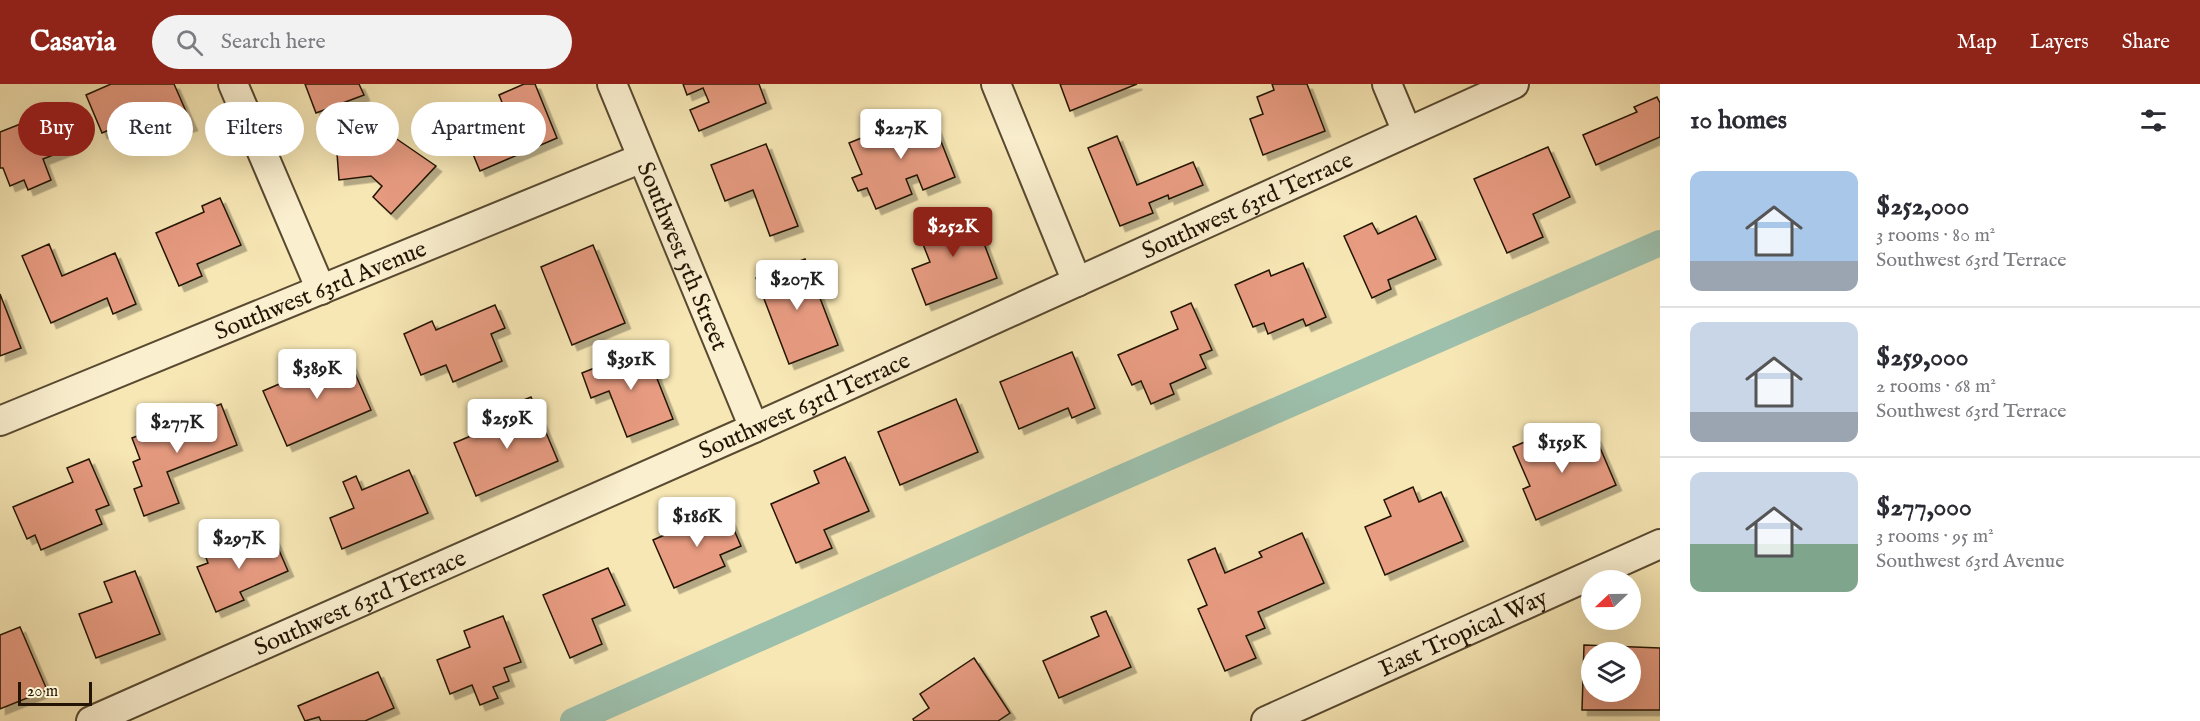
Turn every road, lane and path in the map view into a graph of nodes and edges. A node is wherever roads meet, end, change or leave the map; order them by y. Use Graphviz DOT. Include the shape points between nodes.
graph roads {
  1 [pos="233,84"];
  2 [pos="612,84"];
  3 [pos="996,84"];
  4 [pos="1387,84"];
  5 [pos="1514,84"];
  6 [pos="1407,132"];
  7 [pos="642,158"];
  8 [pos="1077,282"];
  9 [pos="321,290"];
  10 [pos="0,421"];
  11 [pos="754,428"];
  12 [pos="1660,544"];
  13 [pos="91,721"];
  14 [pos="1266,721"];
  1 -- 9 [label="street"];
  2 -- 7 [label="street, Southwest 5th Street"];
  3 -- 8 [label="street"];
  4 -- 6 [label="street"];
  5 -- 6 [label="street, Southwest 63rd Terrace"];
  6 -- 8 [label="street, Southwest 63rd Terrace"];
  7 -- 9 [label="street, Southwest 63rd Avenue"];
  7 -- 11 [label="street, Southwest 5th Street"];
  8 -- 11 [label="street, Southwest 63rd Terrace"];
  9 -- 10 [label="street, Southwest 63rd Avenue"];
  11 -- 13 [label="street, Southwest 63rd Terrace"];
  12 -- 14 [label="street, East Tropical Way"];
}
